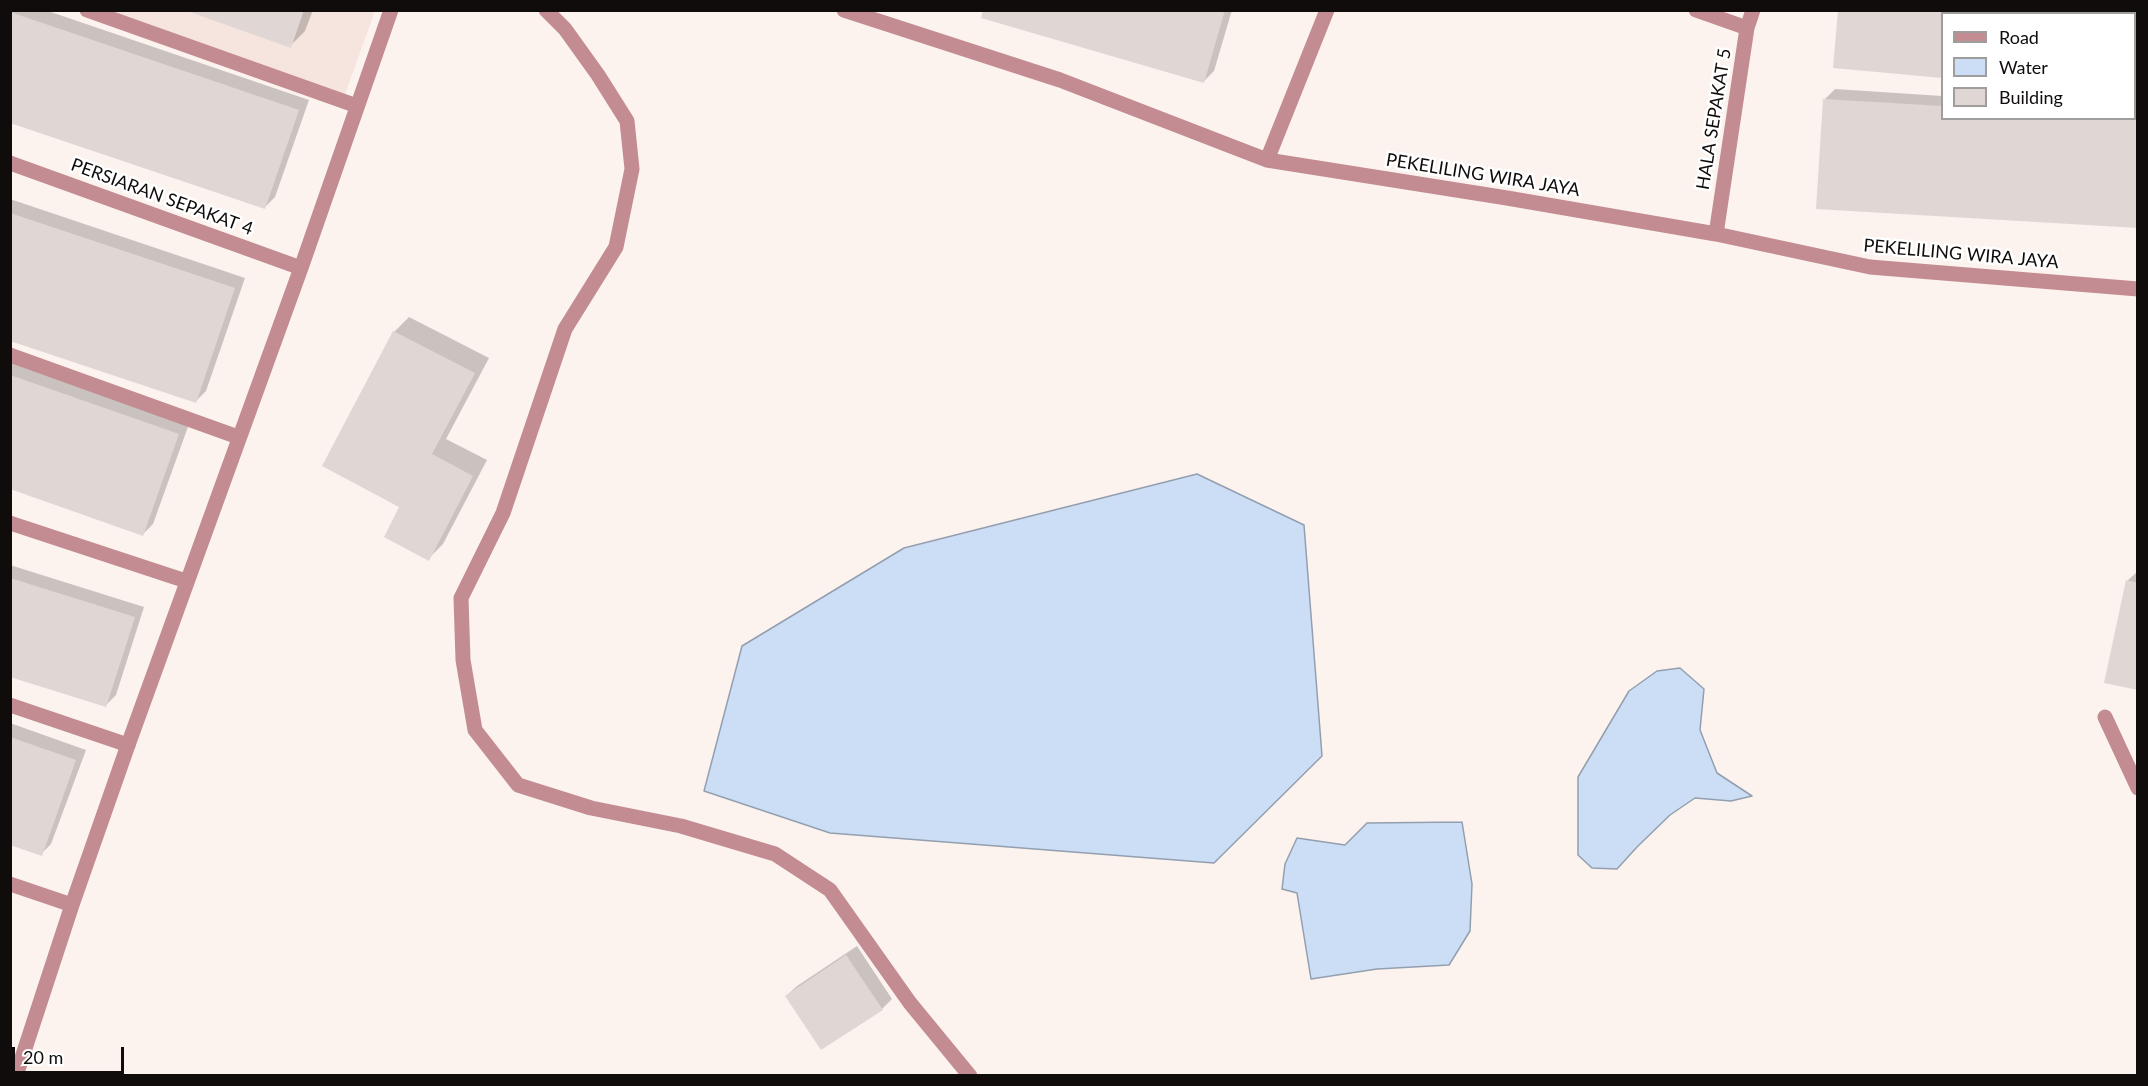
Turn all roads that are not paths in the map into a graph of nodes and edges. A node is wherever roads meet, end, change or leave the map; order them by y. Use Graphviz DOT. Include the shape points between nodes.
graph roads {
  1 [pos="87,10"];
  2 [pos="391,10"];
  3 [pos="546,10"];
  4 [pos="844,10"];
  5 [pos="1327,10"];
  6 [pos="1696,10"];
  7 [pos="1753,10"];
  8 [pos="1747,28"];
  9 [pos="357,106"];
  10 [pos="1267,160"];
  11 [pos="10,163"];
  12 [pos="1716,234"];
  13 [pos="301,268"];
  14 [pos="2138,289"];
  15 [pos="10,356"];
  16 [pos="238,437"];
  17 [pos="10,523"];
  18 [pos="186,581"];
  19 [pos="10,705"];
  20 [pos="2105,717"];
  21 [pos="128,745"];
  22 [pos="2138,788"];
  23 [pos="10,884"];
  24 [pos="72,905"];
  25 [pos="15,1071"];
  26 [pos="970,1076"];
  1 -- 9 [label="street"];
  2 -- 9 [label="street"];
  3 -- 26 [label="street" via="565,29 627,121 632,169 616,247 565,329 503,513 462,598 463,660 474,730 518,785 591,808 681,826 775,854 830,891 910,1003"];
  4 -- 10 [label="street, PEKELILING WIRA JAYA" via="1060,80"];
  5 -- 10 [label="street"];
  6 -- 8 [label="street"];
  7 -- 8 [label="street, HALA SEPAKAT 5"];
  8 -- 12 [label="street, HALA SEPAKAT 5"];
  9 -- 13 [label="street"];
  10 -- 12 [label="street, PEKELILING WIRA JAYA"];
  11 -- 13 [label="street, PERSIARAN SEPAKAT 4"];
  12 -- 14 [label="street, PEKELILING WIRA JAYA" via="1870,267"];
  13 -- 16 [label="street"];
  15 -- 16 [label="street"];
  16 -- 18 [label="street"];
  17 -- 18 [label="street"];
  18 -- 21 [label="street"];
  19 -- 21 [label="street"];
  20 -- 22 [label="street"];
  21 -- 24 [label="street"];
  23 -- 24 [label="street"];
  24 -- 25 [label="street"];
}
